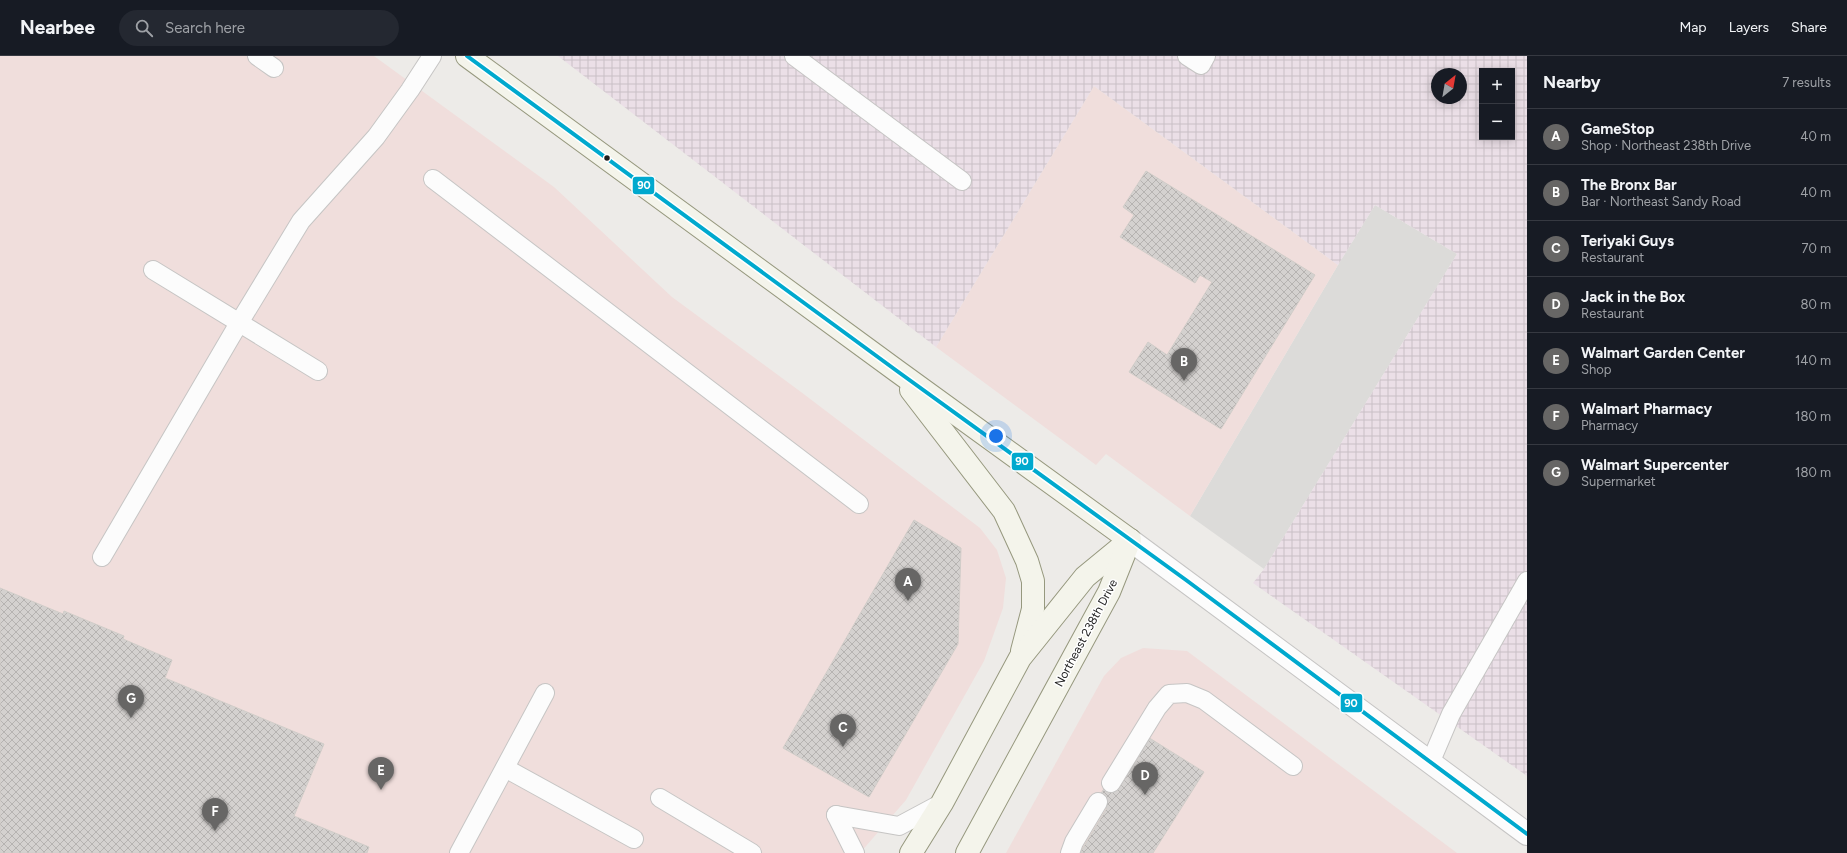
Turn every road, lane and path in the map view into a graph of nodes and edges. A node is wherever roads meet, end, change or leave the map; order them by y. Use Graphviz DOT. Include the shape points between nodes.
graph roads {
  1 [pos="257,56"];
  2 [pos="432,56"];
  3 [pos="467,56"];
  4 [pos="794,56"];
  5 [pos="1187,56"];
  6 [pos="1206,56"];
  7 [pos="274,68"];
  8 [pos="433,179"];
  9 [pos="962,181"];
  10 [pos="153,270"];
  11 [pos="239,323"];
  12 [pos="318,371"];
  13 [pos="896,371"];
  14 [pos="859,504"];
  15 [pos="1130,540"];
  16 [pos="102,557"];
  17 [pos="1527,581"];
  18 [pos="1020,658"];
  19 [pos="545,694"];
  20 [pos="1431,762"];
  21 [pos="1293,766"];
  22 [pos="505,768"];
  23 [pos="1111,783"];
  24 [pos="660,798"];
  25 [pos="1098,802"];
  26 [pos="942,803"];
  27 [pos="1527,834"];
  28 [pos="634,839"];
  29 [pos="459,853"];
  30 [pos="752,853"];
  31 [pos="855,853"];
  32 [pos="911,853"];
  33 [pos="967,853"];
  34 [pos="1070,853"];
  1 -- 7 [label="lane"];
  2 -- 11 [label="lane" via="376,137 300,221"];
  3 -- 13 [label="main road"];
  4 -- 9 [label="lane"];
  5 -- 6 [label="lane" via="1201,65"];
  8 -- 14 [label="lane"];
  10 -- 11 [label="lane"];
  11 -- 12 [label="lane"];
  11 -- 16 [label="lane"];
  13 -- 15 [label="main road"];
  13 -- 18 [label="main road" via="1004,511 1027,561 1033,581 1033,609"];
  15 -- 18 [label="main road, Northeast 238th Drive" via="1085,577"];
  15 -- 20 [label="street"];
  15 -- 33 [label="main road, Northeast 238th Drive" via="1109,592"];
  17 -- 20 [label="lane" via="1451,714"];
  18 -- 26 [label="main road, Northeast 238th Drive"];
  19 -- 22 [label="lane"];
  20 -- 27 [label="street"];
  21 -- 23 [label="lane" via="1204,700 1187,693 1169,694 1157,708"];
  22 -- 28 [label="lane"];
  22 -- 29 [label="lane"];
  24 -- 30 [label="lane"];
  25 -- 34 [label="lane"];
  26 -- 31 [label="lane" via="899,826 836,815"];
  26 -- 32 [label="main road, Northeast 238th Drive"];
}
